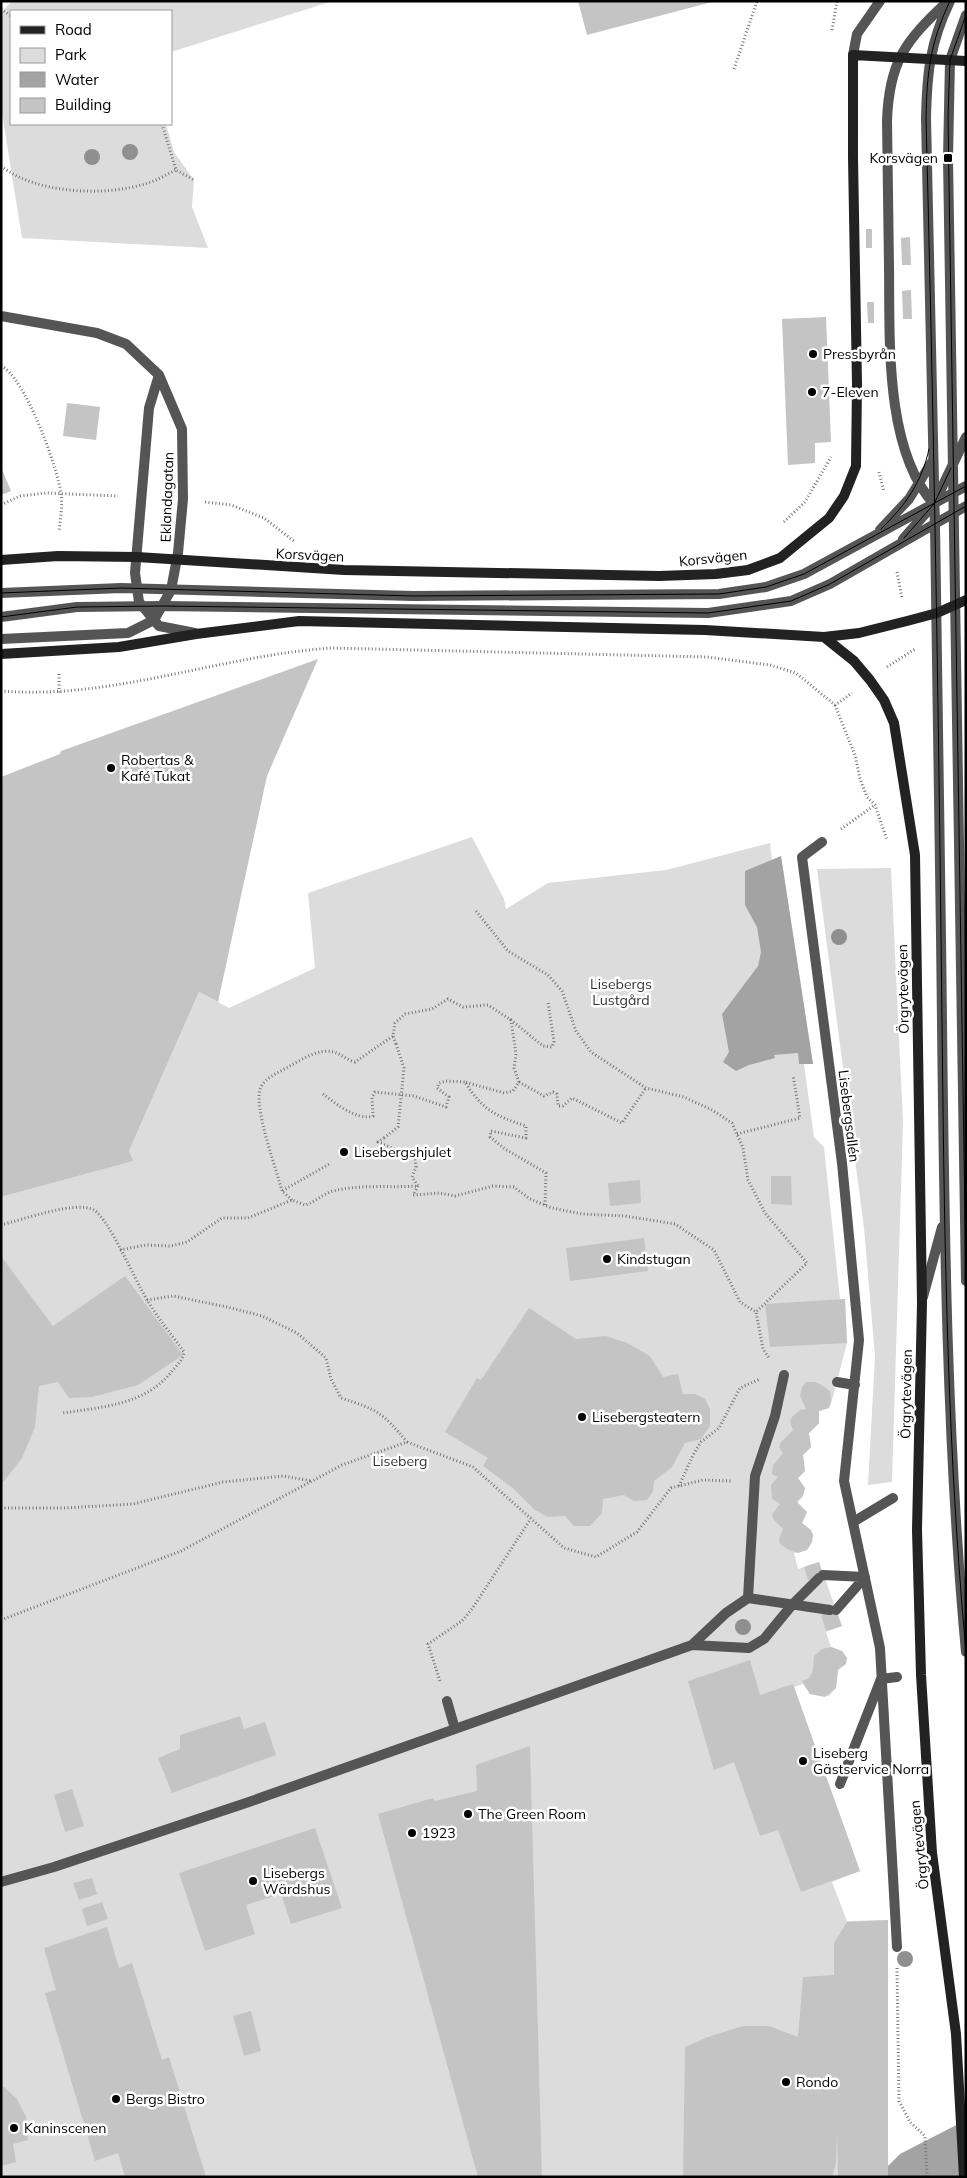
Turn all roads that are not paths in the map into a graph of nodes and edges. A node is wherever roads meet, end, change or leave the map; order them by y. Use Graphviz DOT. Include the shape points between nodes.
graph roads {
  1 [pos="880,1"];
  2 [pos="949,1"];
  3 [pos="966,14"];
  4 [pos="853,55"];
  5 [pos="898,58"];
  6 [pos="930,59"];
  7 [pos="950,60"];
  8 [pos="966,61"];
  9 [pos="1,316"];
  10 [pos="159,375"];
  11 [pos="966,437"];
  12 [pos="933,460"];
  13 [pos="953,461"];
  14 [pos="918,484"];
  15 [pos="966,486"];
  16 [pos="953,493"];
  17 [pos="934,504"];
  18 [pos="966,506"];
  19 [pos="953,514"];
  20 [pos="934,525"];
  21 [pos="870,539"];
  22 [pos="893,549"];
  23 [pos="137,557"];
  24 [pos="177,559"];
  25 [pos="1,560"];
  26 [pos="137,588"];
  27 [pos="171,590"];
  28 [pos="1,593"];
  29 [pos="966,600"];
  30 [pos="954,605"];
  31 [pos="162,606"];
  32 [pos="143,607"];
  33 [pos="937,613"];
  34 [pos="1,617"];
  35 [pos="154,620"];
  36 [pos="196,634"];
  37 [pos="824,637"];
  38 [pos="1,639"];
  39 [pos="1,654"];
  40 [pos="822,842"];
  41 [pos="945,1216"];
  42 [pos="966,1281"];
  43 [pos="922,1303"];
  44 [pos="784,1375"];
  45 [pos="836,1382"];
  46 [pos="854,1386"];
  47 [pos="892,1498"];
  48 [pos="853,1522"];
  49 [pos="864,1578"];
  50 [pos="748,1598"];
  51 [pos="792,1605"];
  52 [pos="692,1644"];
  53 [pos="966,1652"];
  54 [pos="897,1677"];
  55 [pos="881,1678"];
  56 [pos="447,1701"];
  57 [pos="456,1729"];
  58 [pos="840,1784"];
  59 [pos="1,1882"];
  60 [pos="897,1947"];
  61 [pos="964,2177"];
  1 -- 4 [label="street" via="857,34"];
  2 -- 5 [label="street" via="917,30"];
  2 -- 6 [label="street" via="936,30"];
  3 -- 7 [label="street"];
  4 -- 5 [label="main road"];
  4 -- 24 [label="main road, Korsvägen" via="856,466 844,496 829,518 780,558 748,570 659,576 285,567"];
  5 -- 6 [label="main road"];
  5 -- 14 [label="street" via="887,120 891,383 901,431"];
  6 -- 7 [label="main road"];
  6 -- 12 [label="street" via="926,118"];
  7 -- 8 [label="main road"];
  7 -- 13 [label="street" via="948,158"];
  9 -- 10 [label="street, Eklandagatan" via="97,333 119,341"];
  10 -- 23 [label="street, Eklandagatan" via="149,408"];
  10 -- 24 [label="street, Eklandagatan" via="182,429 184,499"];
  11 -- 13 [label="street"];
  12 -- 14 [label="street"];
  12 -- 17 [label="street"];
  13 -- 16 [label="street"];
  13 -- 17 [label="street"];
  14 -- 17 [label="street"];
  14 -- 21 [label="street" via="890,520"];
  15 -- 16 [label="street"];
  16 -- 17 [label="street"];
  16 -- 19 [label="street"];
  17 -- 20 [label="street"];
  17 -- 21 [label="street"];
  17 -- 22 [label="street"];
  18 -- 19 [label="street"];
  19 -- 20 [label="street"];
  19 -- 30 [label="street"];
  20 -- 22 [label="street"];
  20 -- 33 [label="street"];
  21 -- 27 [label="street" via="804,574 753,589 704,594 412,596"];
  22 -- 31 [label="street" via="830,584 791,601 705,613"];
  23 -- 24 [label="main road, Korsvägen"];
  23 -- 25 [label="main road, Korsvägen" via="58,556"];
  23 -- 26 [label="street, Eklandagatan"];
  24 -- 27 [label="street, Eklandagatan"];
  26 -- 27 [label="street"];
  26 -- 28 [label="street"];
  26 -- 32 [label="street, Eklandagatan"];
  27 -- 31 [label="street, Eklandagatan"];
  29 -- 30 [label="main road"];
  30 -- 33 [label="main road"];
  30 -- 42 [label="street"];
  31 -- 32 [label="street"];
  31 -- 35 [label="street, Eklandagatan"];
  32 -- 34 [label="street" via="77,607"];
  32 -- 35 [label="street, Eklandagatan"];
  33 -- 37 [label="main road" via="859,633"];
  33 -- 41 [label="street"];
  35 -- 36 [label="street, Eklandagatan" via="159,626"];
  35 -- 38 [label="street" via="128,633"];
  36 -- 37 [label="main road" via="299,621 705,630"];
  36 -- 39 [label="main road" via="119,646"];
  37 -- 43 [label="main road, Örgrytevägen" via="854,661 884,700 894,723 915,855"];
  40 -- 46 [label="street, Lisebergsallén" via="802,857 843,1173 859,1340"];
  41 -- 43 [label="street"];
  41 -- 53 [label="street" via="950,1399"];
  43 -- 61 [label="main road, Örgrytevägen" via="917,1530 921,1675 932,1853 952,1993"];
  44 -- 50 [label="street" via="775,1416 755,1476"];
  45 -- 46 [label="street"];
  46 -- 48 [label="street, Lisebergsallén" via="844,1481"];
  47 -- 48 [label="street"];
  48 -- 49 [label="street, Lisebergsallén"];
  49 -- 51 [label="street" via="821,1576"];
  49 -- 51 [label="street" via="833,1610"];
  49 -- 55 [label="street, Lisebergsallén" via="880,1648"];
  50 -- 51 [label="street"];
  50 -- 52 [label="street"];
  51 -- 52 [label="street" via="764,1640 750,1648"];
  52 -- 57 [label="street"];
  54 -- 55 [label="street"];
  55 -- 58 [label="street"];
  55 -- 60 [label="street, Lisebergsallén"];
  56 -- 57 [label="street"];
  57 -- 59 [label="street" via="237,1806"];
}
